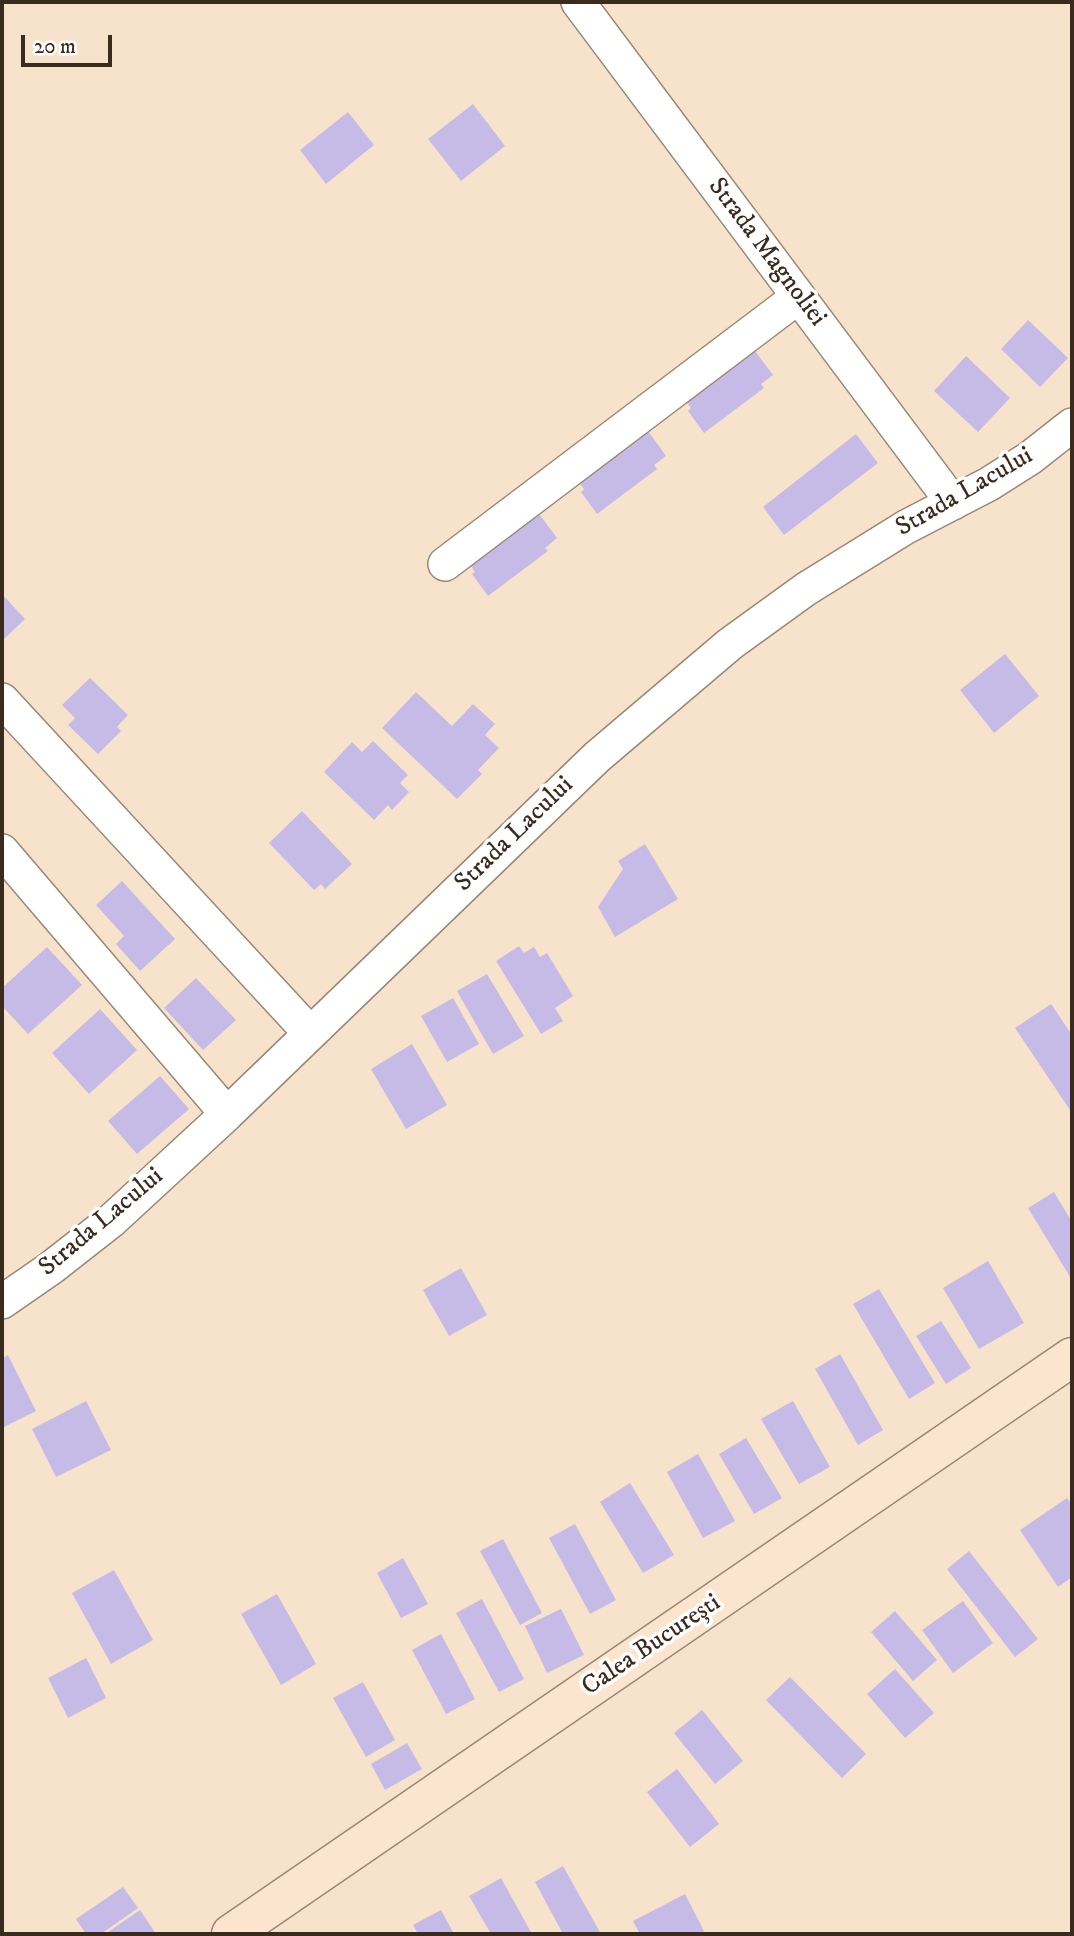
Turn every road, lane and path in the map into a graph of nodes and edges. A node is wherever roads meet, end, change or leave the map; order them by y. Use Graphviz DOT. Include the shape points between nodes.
graph roads {
  1 [pos="578,2"];
  2 [pos="799,297"];
  3 [pos="1072,425"];
  4 [pos="953,503"];
  5 [pos="445,564"];
  6 [pos="2,700"];
  7 [pos="2,851"];
  8 [pos="310,1033"];
  9 [pos="227,1114"];
  10 [pos="2,1302"];
  11 [pos="1072,1357"];
  12 [pos="231,1934"];
  1 -- 2 [label="street, Strada Magnoliei"];
  2 -- 4 [label="street, Strada Magnoliei"];
  2 -- 5 [label="street"];
  3 -- 4 [label="street, Strada Lacului" via="1030,458"];
  4 -- 8 [label="street, Strada Lacului" via="837,569 719,652 597,757"];
  6 -- 8 [label="street"];
  7 -- 9 [label="street"];
  8 -- 9 [label="street, Strada Lacului"];
  9 -- 10 [label="street, Strada Lacului" via="84,1244"];
  11 -- 12 [label="main road, Calea București"];
}
